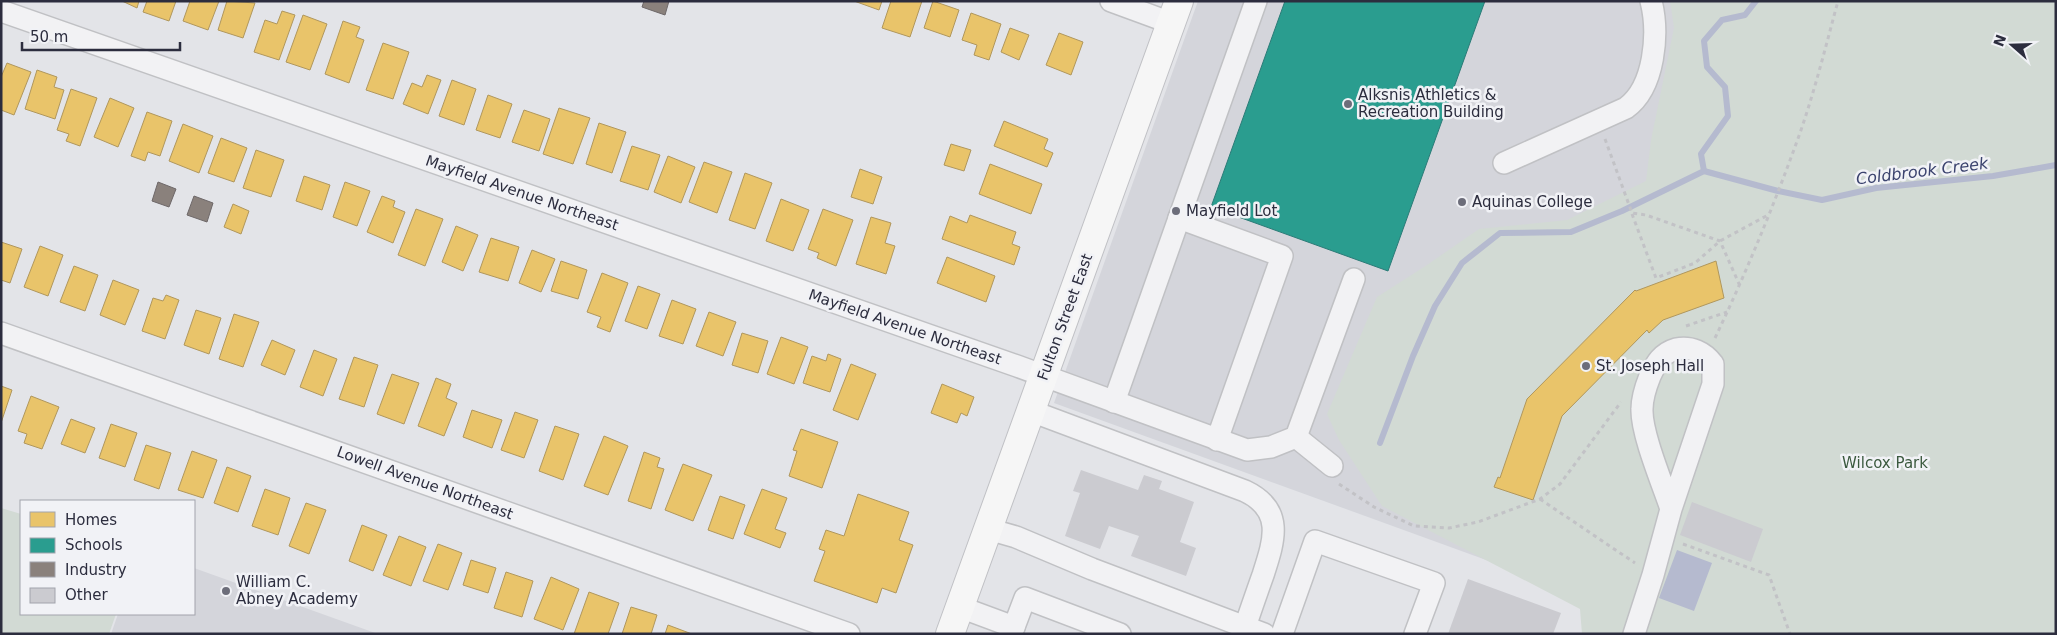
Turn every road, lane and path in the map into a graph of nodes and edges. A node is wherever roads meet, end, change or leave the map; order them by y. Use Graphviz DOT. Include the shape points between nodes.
graph roads {
  1 [pos="1111,1"];
  2 [pos="1256,1"];
  3 [pos="1651,1"];
  4 [pos="1838,1"];
  5 [pos="1,10"];
  6 [pos="1175,12"];
  7 [pos="1598,121"];
  8 [pos="1504,163"];
  9 [pos="1632,213"];
  10 [pos="1769,215"];
  11 [pos="1179,218"];
  12 [pos="1720,241"];
  13 [pos="1354,279"];
  14 [pos="1740,287"];
  15 [pos="1728,311"];
  16 [pos="1,333"];
  17 [pos="1675,350"];
  18 [pos="1707,356"];
  19 [pos="1044,376"];
  20 [pos="1622,400"];
  21 [pos="1114,402"];
  22 [pos="1031,411"];
  23 [pos="1296,436"];
  24 [pos="1217,440"];
  25 [pos="1333,473"];
  26 [pos="1540,499"];
  27 [pos="1671,510"];
  28 [pos="988,529"];
  29 [pos="1663,536"];
  30 [pos="1653,575"];
  31 [pos="960,607"];
  32 [pos="1013,630"];
  33 [pos="1254,630"];
  34 [pos="849,634"];
  35 [pos="950,634"];
  36 [pos="1120,634"];
  37 [pos="1282,634"];
  38 [pos="1415,634"];
  39 [pos="1634,634"];
  40 [pos="1790,634"];
  1 -- 6 [label="street"];
  2 -- 11 [label="street"];
  3 -- 7 [label="street" via="1655,37 1641,91 1626,108"];
  4 -- 10 [label="path" via="1796,143"];
  5 -- 19 [label="street, Mayfield Avenue Northeast"];
  6 -- 19 [label="main road, Fulton Street East"];
  7 -- 8 [label="street"];
  7 -- 9 [label="path"];
  9 -- 12 [label="path"];
  9 -- 12 [label="path" via="1656,278 1694,263"];
  10 -- 12 [label="path"];
  10 -- 14 [label="path"];
  11 -- 21 [label="street"];
  11 -- 24 [label="street" via="1282,256"];
  12 -- 14 [label="path"];
  13 -- 23 [label="street"];
  14 -- 15 [label="path"];
  15 -- 17 [label="path" via="1670,331"];
  15 -- 18 [label="path"];
  16 -- 34 [label="street, Lowell Avenue Northeast"];
  17 -- 18 [label="street" via="1696,350"];
  17 -- 27 [label="street" via="1654,366 1642,410 1644,427"];
  18 -- 27 [label="street" via="1714,369 1713,384"];
  19 -- 21 [label="street, Mayfield Avenue Northeast"];
  19 -- 22 [label="main road, Fulton Street East"];
  20 -- 26 [label="path" via="1560,484"];
  21 -- 24 [label="street, Mayfield Avenue Northeast"];
  22 -- 28 [label="main road, Fulton Street East"];
  22 -- 33 [label="street" via="1246,491 1260,500 1271,513 1273,540"];
  23 -- 24 [label="street, Mayfield Avenue Northeast" via="1252,451"];
  23 -- 25 [label="street"];
  25 -- 26 [label="path" via="1374,507 1414,526 1449,528 1478,522"];
  26 -- 30 [label="path"];
  27 -- 29 [label="street"];
  28 -- 31 [label="main road, Fulton Street East"];
  28 -- 33 [label="street"];
  29 -- 30 [label="street"];
  29 -- 40 [label="path" via="1769,575"];
  30 -- 39 [label="street"];
  31 -- 32 [label="street"];
  31 -- 35 [label="main road, Fulton Street East"];
  32 -- 36 [label="street" via="1025,598"];
  37 -- 38 [label="street" via="1315,541 1434,583"];
}
